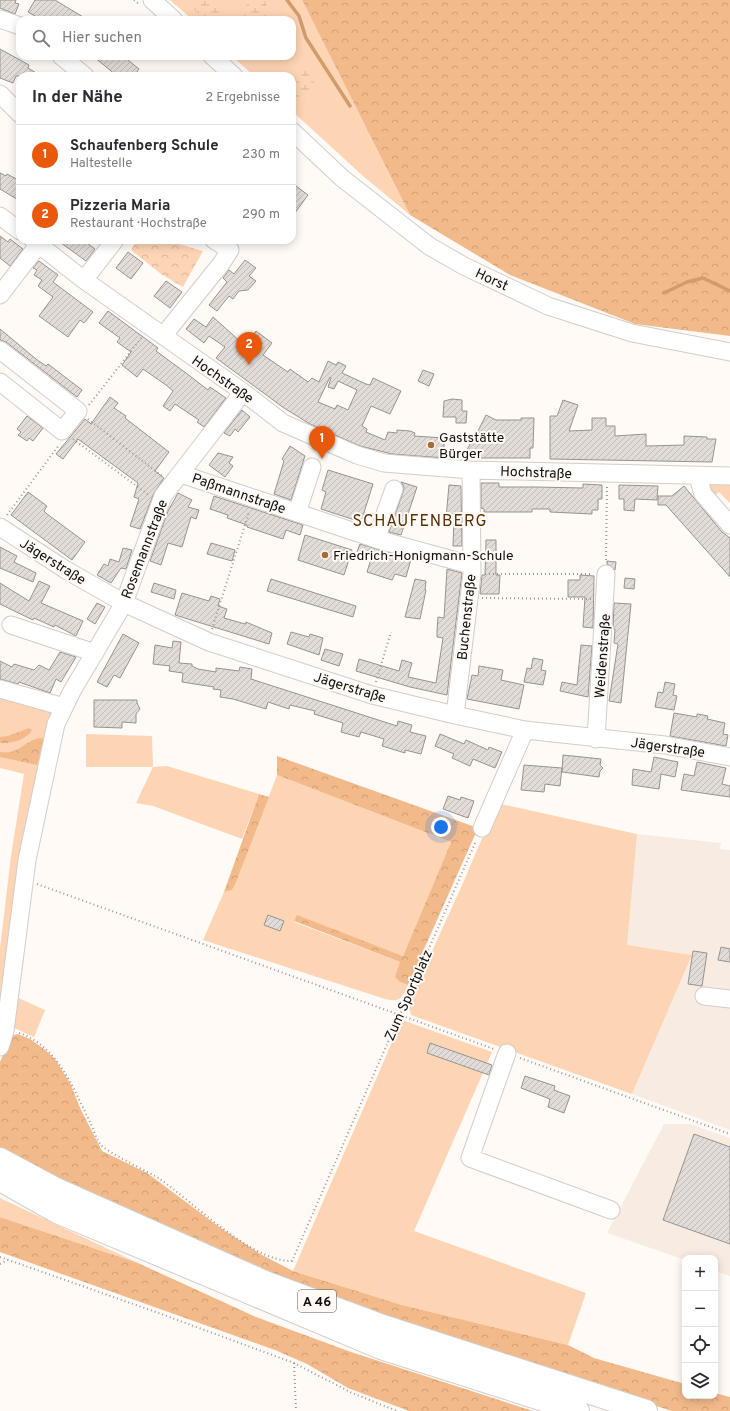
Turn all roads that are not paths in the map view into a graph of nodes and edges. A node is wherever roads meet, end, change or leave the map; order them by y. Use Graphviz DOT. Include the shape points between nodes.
graph roads {
  1 [pos="152,0"];
  2 [pos="170,16"];
  3 [pos="0,19"];
  4 [pos="16,25"];
  5 [pos="66,60"];
  6 [pos="216,60"];
  7 [pos="80,72"];
  8 [pos="230,72"];
  9 [pos="0,94"];
  10 [pos="16,110"];
  11 [pos="296,135"];
  12 [pos="0,216"];
  13 [pos="16,228"];
  14 [pos="35,244"];
  15 [pos="39,244"];
  16 [pos="112,244"];
  17 [pos="220,244"];
  18 [pos="84,280"];
  19 [pos="0,295"];
  20 [pos="163,336"];
  21 [pos="0,350"];
  22 [pos="730,352"];
  23 [pos="0,382"];
  24 [pos="243,392"];
  25 [pos="312,467"];
  26 [pos="471,470"];
  27 [pos="730,476"];
  28 [pos="698,477"];
  29 [pos="177,479"];
  30 [pos="394,490"];
  31 [pos="297,513"];
  32 [pos="730,525"];
  33 [pos="0,527"];
  34 [pos="376,539"];
  35 [pos="472,570"];
  36 [pos="606,574"];
  37 [pos="124,602"];
  38 [pos="11,624"];
  39 [pos="95,653"];
  40 [pos="0,689"];
  41 [pos="64,707"];
  42 [pos="455,715"];
  43 [pos="525,730"];
  44 [pos="596,739"];
  45 [pos="730,756"];
  46 [pos="482,828"];
  47 [pos="704,996"];
  48 [pos="730,999"];
  49 [pos="3,1039"];
  50 [pos="507,1054"];
  51 [pos="0,1159"];
  52 [pos="0,1180"];
  53 [pos="611,1210"];
  54 [pos="578,1411"];
  55 [pos="646,1411"];
  1 -- 2 [label="street"];
  3 -- 4 [label="street"];
  5 -- 7 [label="street"];
  6 -- 8 [label="street"];
  9 -- 10 [label="street"];
  11 -- 22 [label="street, Horst" via="342,178 429,246 464,266 555,308 632,333"];
  12 -- 13 [label="street"];
  14 -- 19 [label="street"];
  15 -- 18 [label="street, Hochstraße"];
  16 -- 18 [label="street"];
  17 -- 20 [label="street" via="230,250"];
  18 -- 20 [label="street, Hochstraße"];
  20 -- 24 [label="street, Hochstraße"];
  21 -- 23 [label="street" via="78,411 62,431"];
  24 -- 26 [label="street, Hochstraße" via="283,423 356,455 384,463"];
  24 -- 29 [label="street, Rosemannstraße"];
  25 -- 31 [label="street, Paßmannstraße"];
  26 -- 28 [label="street, Hochstraße"];
  26 -- 35 [label="street, Buchenstraße"];
  27 -- 28 [label="street, Hochstraße"];
  28 -- 32 [label="street" via="703,494"];
  29 -- 31 [label="street, Paßmannstraße" via="254,498"];
  29 -- 37 [label="street, Rosemannstraße" via="163,496"];
  30 -- 34 [label="street"];
  31 -- 34 [label="street, Paßmannstraße"];
  33 -- 37 [label="street, Jägerstraße" via="66,570"];
  34 -- 35 [label="street, Paßmannstraße"];
  35 -- 42 [label="street, Buchenstraße"];
  36 -- 44 [label="street, Weidenstraße"];
  37 -- 39 [label="street, Rosemannstraße"];
  37 -- 42 [label="street, Jägerstraße" via="209,642 372,694"];
  38 -- 39 [label="street"];
  39 -- 41 [label="street, Rosemannstraße"];
  40 -- 41 [label="street"];
  41 -- 49 [label="street, Rosemannstraße" via="56,724 24,879"];
  42 -- 43 [label="street, Jägerstraße"];
  43 -- 44 [label="street, Jägerstraße"];
  43 -- 46 [label="street"];
  44 -- 45 [label="street, Jägerstraße" via="665,745"];
  47 -- 48 [label="street"];
  50 -- 53 [label="street" via="470,1158"];
  51 -- 55 [label="highway, A 46" via="54,1188 265,1282 383,1326"];
  52 -- 54 [label="highway, A 46" via="57,1212 381,1348"];
}
